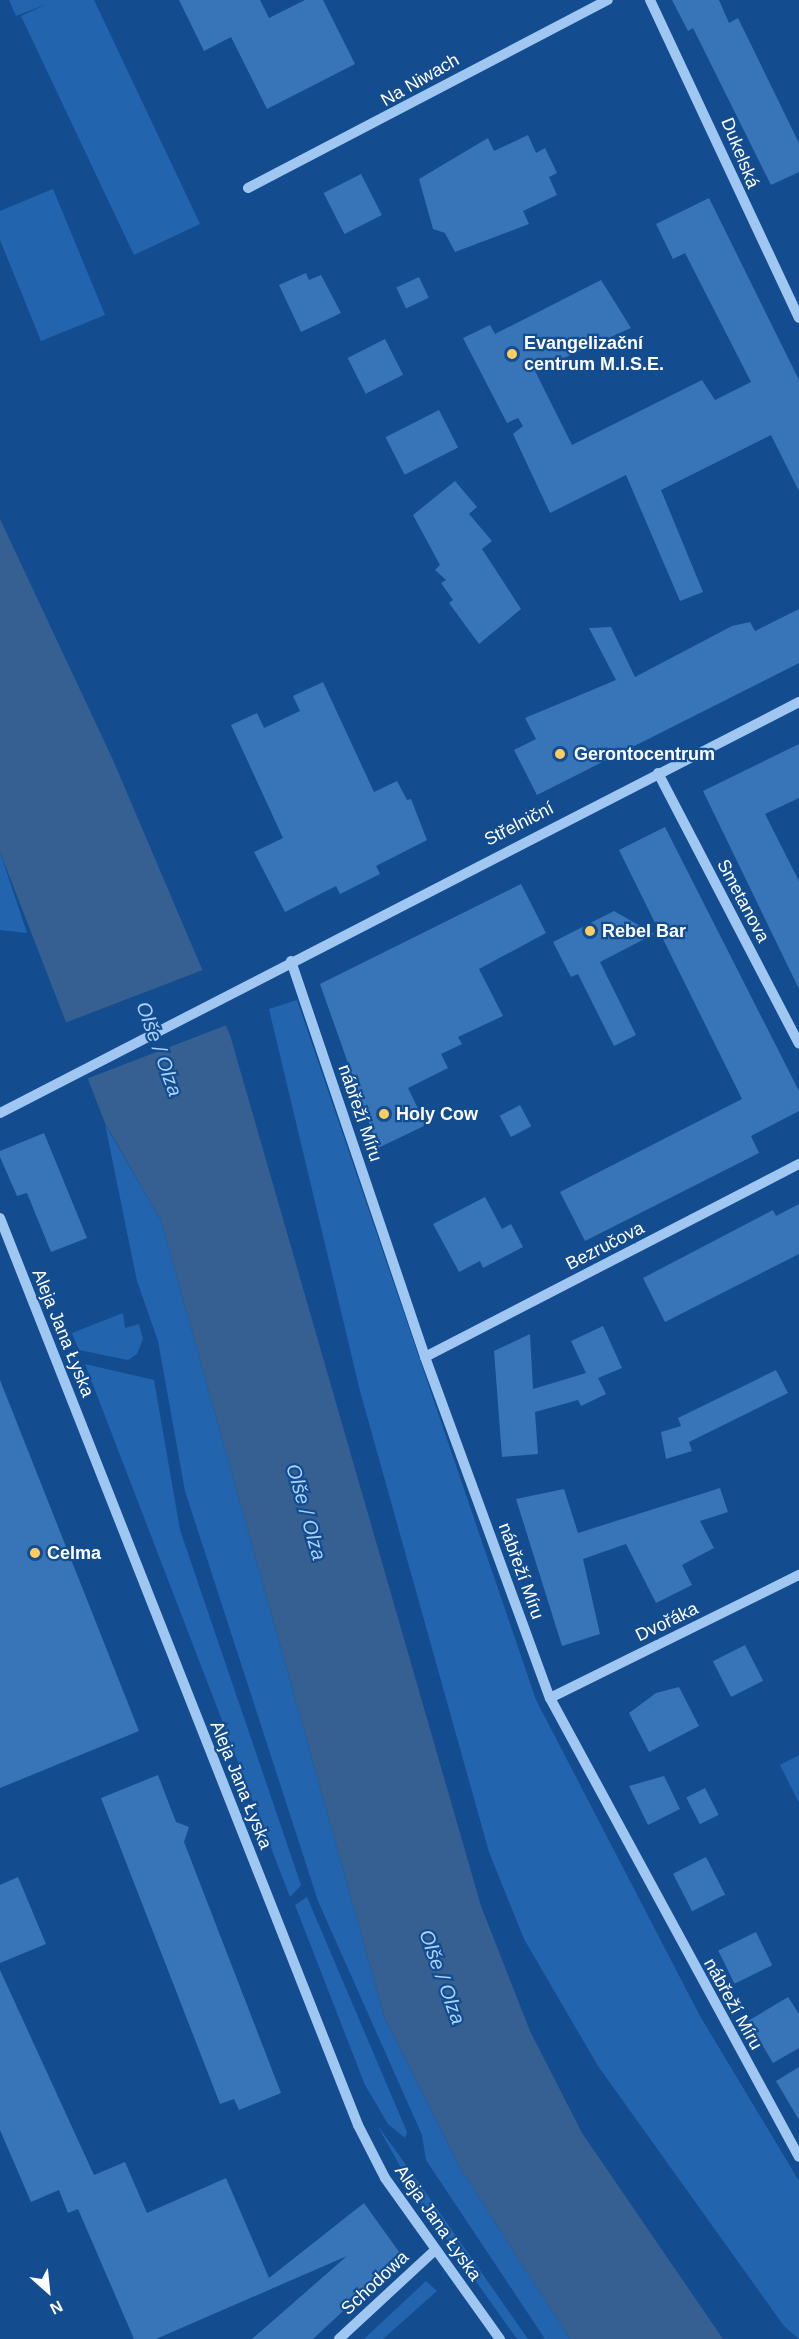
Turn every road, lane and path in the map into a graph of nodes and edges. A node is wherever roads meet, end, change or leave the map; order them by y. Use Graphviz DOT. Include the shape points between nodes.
graph roads {
  1 [pos="608,0"];
  2 [pos="650,0"];
  3 [pos="248,188"];
  4 [pos="799,318"];
  5 [pos="799,702"];
  6 [pos="658,773"];
  7 [pos="291,961"];
  8 [pos="799,1044"];
  9 [pos="0,1113"];
  10 [pos="799,1164"];
  11 [pos="0,1218"];
  12 [pos="425,1357"];
  13 [pos="799,1575"];
  14 [pos="550,1698"];
  15 [pos="799,2157"];
  16 [pos="434,2251"];
  17 [pos="339,2339"];
  18 [pos="500,2339"];
  1 -- 3 [label="street, Na Niwach"];
  2 -- 4 [label="street, Dukelská"];
  5 -- 6 [label="street, Střelniční"];
  6 -- 7 [label="street, Střelniční"];
  6 -- 8 [label="street, Smetanova"];
  7 -- 9 [label="street, Střelniční"];
  7 -- 12 [label="street, nábřeží Míru"];
  10 -- 12 [label="street, Bezručova"];
  11 -- 16 [label="street, Aleja Jana Łyska" via="358,2126"];
  12 -- 14 [label="street, nábřeží Míru"];
  13 -- 14 [label="street, Dvořáka"];
  14 -- 15 [label="street, nábřeží Míru"];
  16 -- 17 [label="street, Schodowa"];
  16 -- 18 [label="street, Aleja Jana Łyska"];
}
